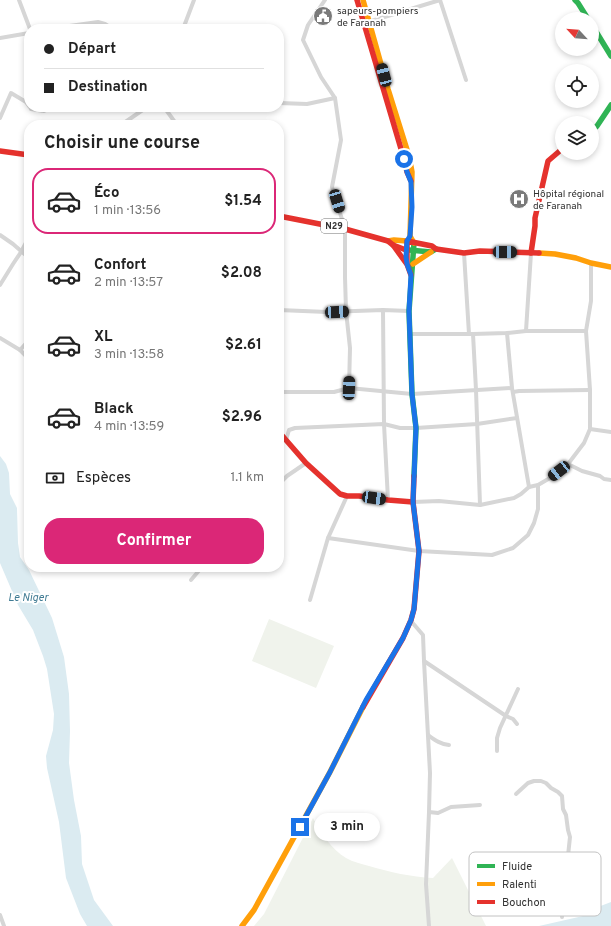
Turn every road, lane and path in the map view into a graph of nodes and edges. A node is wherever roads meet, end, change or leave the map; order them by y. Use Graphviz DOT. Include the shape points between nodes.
graph roads {
  1 [pos="19,0"];
  2 [pos="194,0"];
  3 [pos="325,0"];
  4 [pos="357,0"];
  5 [pos="363,0"];
  6 [pos="440,0"];
  7 [pos="575,0"];
  8 [pos="584,12"];
  9 [pos="370,21"];
  10 [pos="363,23"];
  11 [pos="28,24"];
  12 [pos="84,24"];
  13 [pos="105,24"];
  14 [pos="185,24"];
  15 [pos="24,34"];
  16 [pos="599,36"];
  17 [pos="0,38"];
  18 [pos="611,56"];
  19 [pos="466,80"];
  20 [pos="335,98"];
  21 [pos="24,101"];
  22 [pos="284,103"];
  23 [pos="611,105"];
  24 [pos="140,112"];
  25 [pos="0,118"];
  26 [pos="128,120"];
  27 [pos="599,123"];
  28 [pos="0,150"];
  29 [pos="24,154"];
  30 [pos="555,155"];
  31 [pos="411,182"];
  32 [pos="284,217"];
  33 [pos="346,228"];
  34 [pos="0,235"];
  35 [pos="410,236"];
  36 [pos="407,241"];
  37 [pos="391,243"];
  38 [pos="414,243"];
  39 [pos="24,248"];
  40 [pos="406,250"];
  41 [pos="414,250"];
  42 [pos="434,250"];
  43 [pos="22,252"];
  44 [pos="464,253"];
  45 [pos="531,253"];
  46 [pos="591,263"];
  47 [pos="407,264"];
  48 [pos="413,264"];
  49 [pos="611,267"];
  50 [pos="411,275"];
  51 [pos="0,285"];
  52 [pos="284,310"];
  53 [pos="383,310"];
  54 [pos="346,311"];
  55 [pos="409,311"];
  56 [pos="526,331"];
  57 [pos="586,331"];
  58 [pos="507,333"];
  59 [pos="410,334"];
  60 [pos="471,334"];
  61 [pos="0,338"];
  62 [pos="24,346"];
  63 [pos="20,350"];
  64 [pos="24,354"];
  65 [pos="349,388"];
  66 [pos="476,390"];
  67 [pos="512,390"];
  68 [pos="590,390"];
  69 [pos="284,392"];
  70 [pos="384,392"];
  71 [pos="412,394"];
  72 [pos="516,418"];
  73 [pos="384,424"];
  74 [pos="477,424"];
  75 [pos="416,428"];
  76 [pos="590,429"];
  77 [pos="611,432"];
  78 [pos="284,438"];
  79 [pos="286,440"];
  80 [pos="306,463"];
  81 [pos="568,464"];
  82 [pos="284,480"];
  83 [pos="611,480"];
  84 [pos="538,485"];
  85 [pos="529,487"];
  86 [pos="347,496"];
  87 [pos="388,500"];
  88 [pos="413,502"];
  89 [pos="480,505"];
  90 [pos="328,538"];
  91 [pos="419,551"];
  92 [pos="198,572"];
  93 [pos="191,580"];
  94 [pos="310,600"];
  95 [pos="411,620"];
  96 [pos="424,661"];
  97 [pos="518,689"];
  98 [pos="506,716"];
  99 [pos="517,724"];
  100 [pos="428,735"];
  101 [pos="449,745"];
  102 [pos="497,751"];
  103 [pos="516,794"];
  104 [pos="480,805"];
  105 [pos="430,812"];
  106 [pos="568,852"];
  107 [pos="0,915"];
  108 [pos="4,926"];
  109 [pos="242,926"];
  110 [pos="429,926"];
  1 -- 11 [label="street"];
  2 -- 14 [label="street"];
  3 -- 20 [label="street" via="308,25 303,40 321,77"];
  4 -- 10 [label="main road"];
  5 -- 9 [label="main road"];
  6 -- 9 [label="street"];
  6 -- 19 [label="street"];
  7 -- 8 [label="main road"];
  9 -- 10 [label="street"];
  9 -- 31 [label="main road" via="409,156"];
  10 -- 31 [label="main road"];
  12 -- 13 [label="street"];
  15 -- 17 [label="street"];
  16 -- 18 [label="main road"];
  20 -- 22 [label="street" via="307,104"];
  20 -- 33 [label="street" via="341,140 332,187"];
  21 -- 25 [label="street" via="11,93"];
  23 -- 27 [label="main road"];
  24 -- 26 [label="street"];
  28 -- 29 [label="main road"];
  30 -- 45 [label="main road" via="548,161 535,218"];
  31 -- 35 [label="main road"];
  32 -- 33 [label="main road, N29"];
  33 -- 37 [label="main road, N29"];
  33 -- 54 [label="street"];
  34 -- 43 [label="street"];
  35 -- 36 [label="main road"];
  35 -- 38 [label="main road"];
  36 -- 37 [label="main road" via="394,240"];
  36 -- 38 [label="main road"];
  36 -- 40 [label="main road"];
  37 -- 40 [label="main road"];
  37 -- 47 [label="main road"];
  38 -- 41 [label="main road"];
  38 -- 42 [label="main road" via="432,246"];
  39 -- 43 [label="street"];
  40 -- 41 [label="main road"];
  40 -- 47 [label="main road"];
  41 -- 42 [label="main road"];
  41 -- 48 [label="main road"];
  42 -- 44 [label="main road"];
  42 -- 48 [label="main road"];
  43 -- 51 [label="street"];
  44 -- 45 [label="main road"];
  44 -- 60 [label="street"];
  45 -- 46 [label="main road" via="555,254"];
  45 -- 56 [label="street"];
  46 -- 49 [label="main road"];
  46 -- 57 [label="street" via="591,300"];
  47 -- 50 [label="main road"];
  48 -- 50 [label="main road"];
  50 -- 55 [label="main road"];
  52 -- 54 [label="street"];
  53 -- 54 [label="street"];
  53 -- 55 [label="street"];
  53 -- 70 [label="street"];
  54 -- 65 [label="street" via="350,348"];
  55 -- 59 [label="main road"];
  56 -- 57 [label="street"];
  56 -- 58 [label="street"];
  57 -- 68 [label="street"];
  58 -- 60 [label="street"];
  58 -- 67 [label="street"];
  59 -- 60 [label="street"];
  59 -- 71 [label="main road"];
  60 -- 66 [label="street"];
  61 -- 63 [label="street"];
  62 -- 63 [label="street"];
  63 -- 64 [label="street"];
  65 -- 69 [label="street" via="334,392"];
  65 -- 70 [label="street"];
  66 -- 67 [label="street"];
  66 -- 71 [label="street"];
  66 -- 74 [label="street"];
  67 -- 68 [label="street"];
  67 -- 72 [label="street"];
  68 -- 76 [label="street"];
  70 -- 71 [label="street"];
  70 -- 73 [label="street"];
  71 -- 75 [label="main road"];
  72 -- 74 [label="street"];
  72 -- 85 [label="street"];
  73 -- 75 [label="street"];
  73 -- 79 [label="street" via="296,428 289,430"];
  73 -- 87 [label="street"];
  74 -- 75 [label="street"];
  74 -- 89 [label="street"];
  75 -- 88 [label="main road"];
  76 -- 77 [label="street"];
  76 -- 81 [label="street" via="584,443"];
  78 -- 79 [label="main road"];
  79 -- 80 [label="main road"];
  80 -- 82 [label="street"];
  80 -- 86 [label="main road" via="340,494"];
  81 -- 83 [label="street" via="582,472"];
  81 -- 84 [label="street"];
  84 -- 85 [label="street"];
  84 -- 91 [label="street" via="538,509 534,523 528,535 513,548 492,554"];
  85 -- 89 [label="street" via="514,498"];
  86 -- 87 [label="main road"];
  86 -- 90 [label="street"];
  87 -- 88 [label="main road"];
  88 -- 89 [label="street" via="439,501"];
  88 -- 91 [label="main road"];
  90 -- 91 [label="street"];
  90 -- 94 [label="street"];
  91 -- 95 [label="main road"];
  92 -- 93 [label="street"];
  95 -- 96 [label="street" via="423,635"];
  95 -- 109 [label="main road" via="254,910"];
  96 -- 98 [label="street"];
  96 -- 100 [label="street"];
  97 -- 98 [label="street"];
  98 -- 99 [label="street"];
  98 -- 102 [label="street" via="497,738"];
  100 -- 101 [label="street"];
  100 -- 105 [label="street"];
  103 -- 106 [label="street" via="528,783 541,781 562,796 570,836"];
  104 -- 105 [label="street" via="451,807 438,813"];
  105 -- 110 [label="street" via="426,884"];
  107 -- 108 [label="street"];
}
